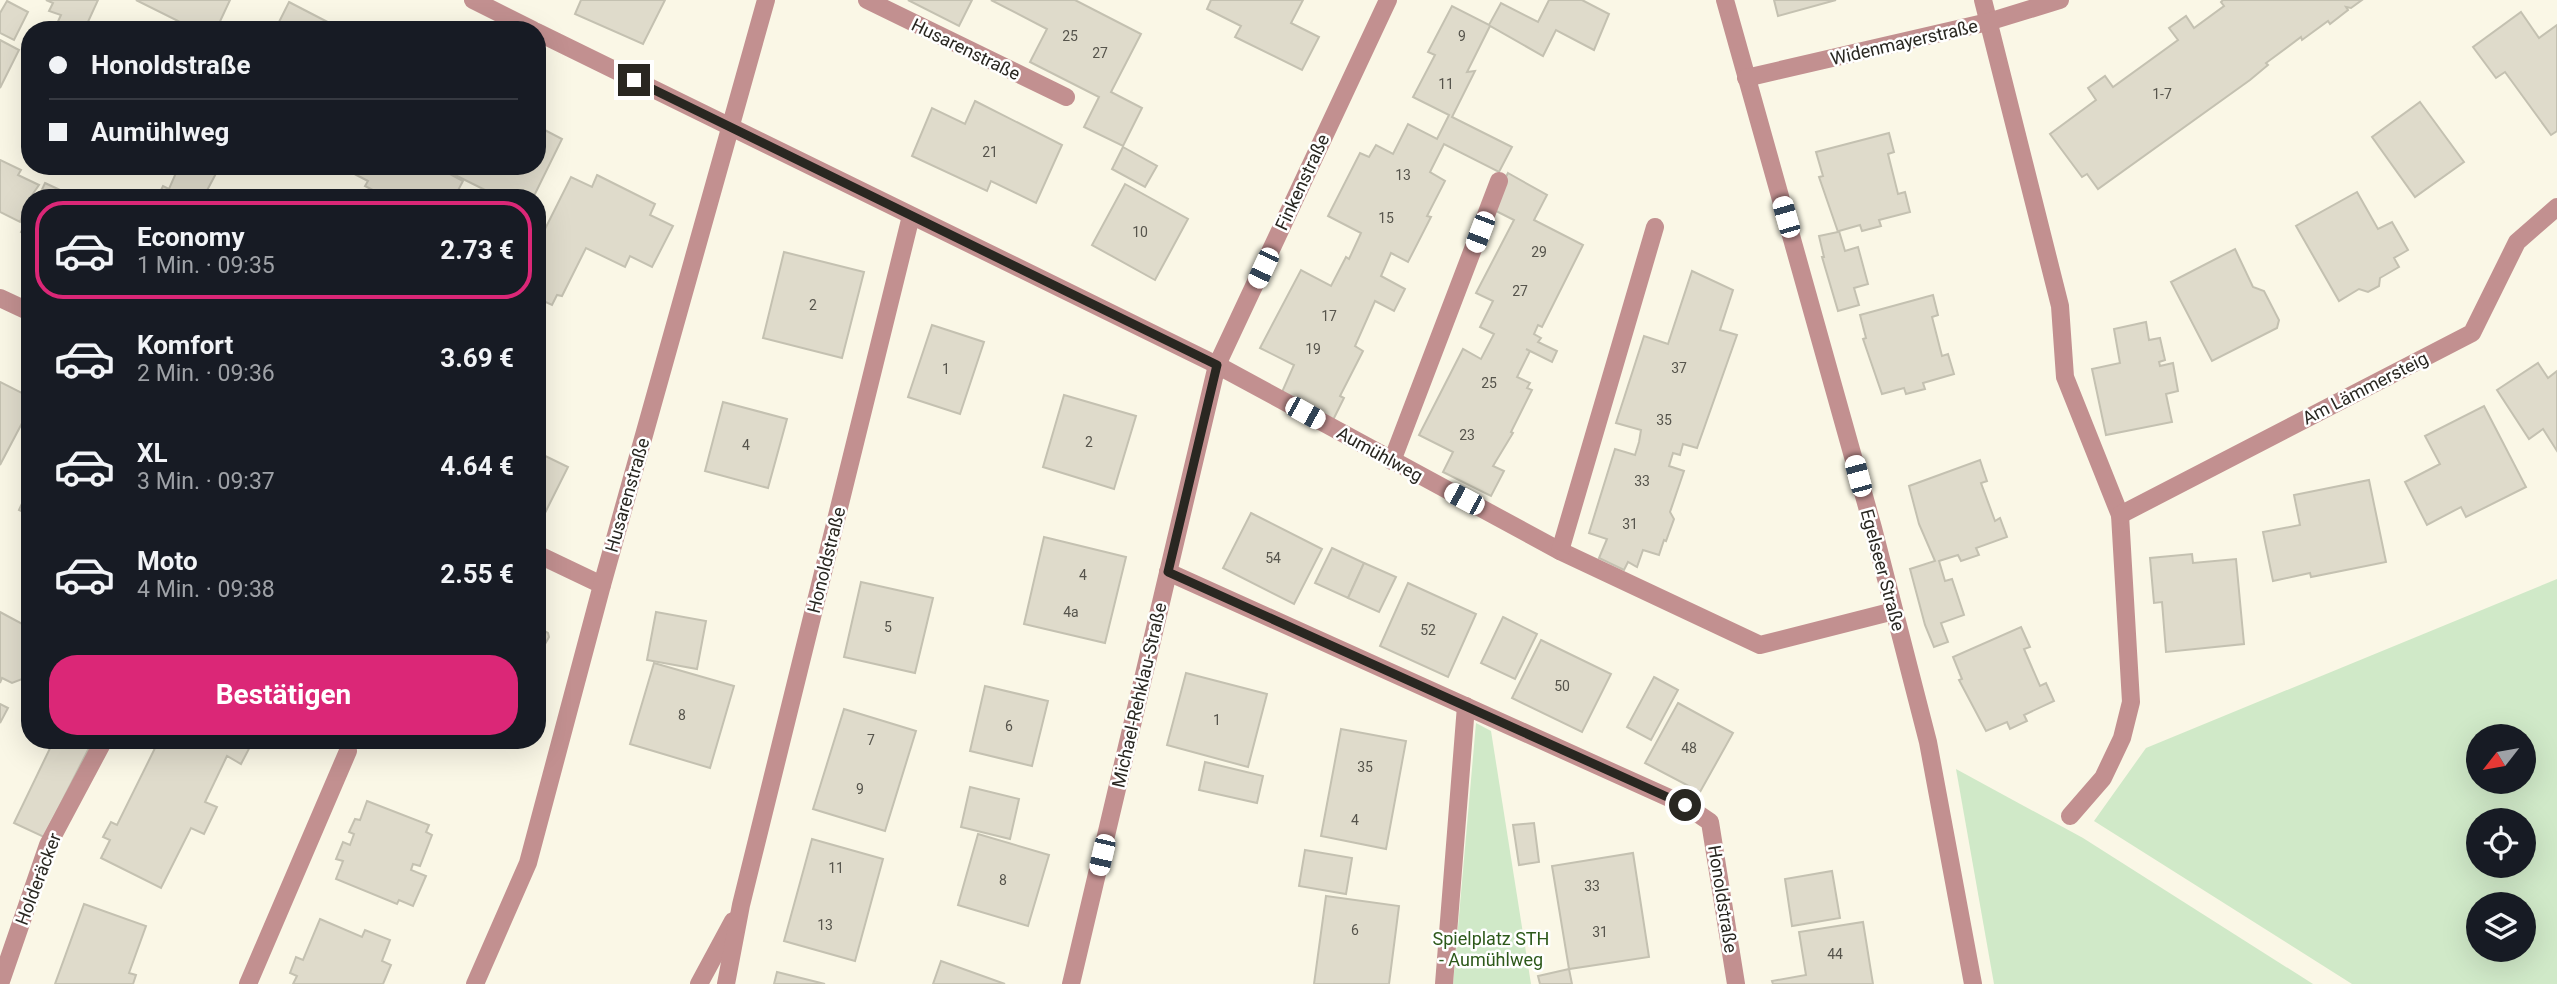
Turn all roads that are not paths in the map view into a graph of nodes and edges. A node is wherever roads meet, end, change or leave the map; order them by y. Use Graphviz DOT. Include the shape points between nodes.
graph roads {
  1 [pos="474,0"];
  2 [pos="766,0"];
  3 [pos="867,0"];
  4 [pos="1388,0"];
  5 [pos="1725,0"];
  6 [pos="1983,0"];
  7 [pos="2060,0"];
  8 [pos="515,21"];
  9 [pos="1988,22"];
  10 [pos="546,36"];
  11 [pos="1746,78"];
  12 [pos="1066,97"];
  13 [pos="730,128"];
  14 [pos="1499,181"];
  15 [pos="2557,207"];
  16 [pos="911,216"];
  17 [pos="1655,227"];
  18 [pos="0,298"];
  19 [pos="21,308"];
  20 [pos="1217,365"];
  21 [pos="1392,461"];
  22 [pos="2120,515"];
  23 [pos="1560,551"];
  24 [pos="546,558"];
  25 [pos="1168,572"];
  26 [pos="602,585"];
  27 [pos="1894,611"];
  28 [pos="1466,706"];
  29 [pos="99,749"];
  30 [pos="348,751"];
  31 [pos="2070,816"];
  32 [pos="741,905"];
  33 [pos="0,984"];
  34 [pos="248,984"];
  35 [pos="475,984"];
  36 [pos="699,984"];
  37 [pos="726,984"];
  38 [pos="1071,984"];
  39 [pos="1444,984"];
  40 [pos="1736,984"];
  41 [pos="1973,984"];
  1 -- 8 [label="street, Aumühlweg"];
  2 -- 13 [label="street, Husarenstraße"];
  3 -- 12 [label="street, Husarenstraße"];
  4 -- 20 [label="street, Finkenstraße"];
  5 -- 11 [label="street, Egelseer Straße"];
  6 -- 9 [label="street"];
  7 -- 9 [label="street, Widenmayerstraße"];
  9 -- 11 [label="street, Widenmayerstraße"];
  9 -- 22 [label="street" via="2060,306 2065,377"];
  10 -- 13 [label="street, Aumühlweg"];
  11 -- 27 [label="street, Egelseer Straße"];
  13 -- 16 [label="street, Aumühlweg"];
  13 -- 26 [label="street, Husarenstraße"];
  14 -- 21 [label="street"];
  15 -- 22 [label="street, Am Lämmersteig" via="2517,242 2472,333"];
  16 -- 20 [label="street, Aumühlweg"];
  16 -- 32 [label="street, Honoldstraße"];
  17 -- 23 [label="street"];
  18 -- 19 [label="street"];
  20 -- 21 [label="street, Aumühlweg"];
  20 -- 25 [label="street, Michael-Rehklau-Straße"];
  21 -- 23 [label="street, Aumühlweg"];
  22 -- 31 [label="street" via="2131,702 2122,738 2103,778"];
  23 -- 27 [label="street, Aumühlweg" via="1760,645"];
  24 -- 26 [label="street"];
  25 -- 28 [label="street, Honoldstraße"];
  25 -- 38 [label="street, Michael-Rehklau-Straße"];
  26 -- 35 [label="street, Husarenstraße" via="528,863"];
  27 -- 41 [label="street, Egelseer Straße" via="1928,742"];
  28 -- 39 [label="street"];
  28 -- 40 [label="street, Honoldstraße" via="1685,805 1710,822"];
  29 -- 33 [label="street, Holderäcker" via="48,845"];
  30 -- 34 [label="street"];
  32 -- 36 [label="street, Honoldstraße"];
  32 -- 37 [label="street, Honoldstraße"];
}
